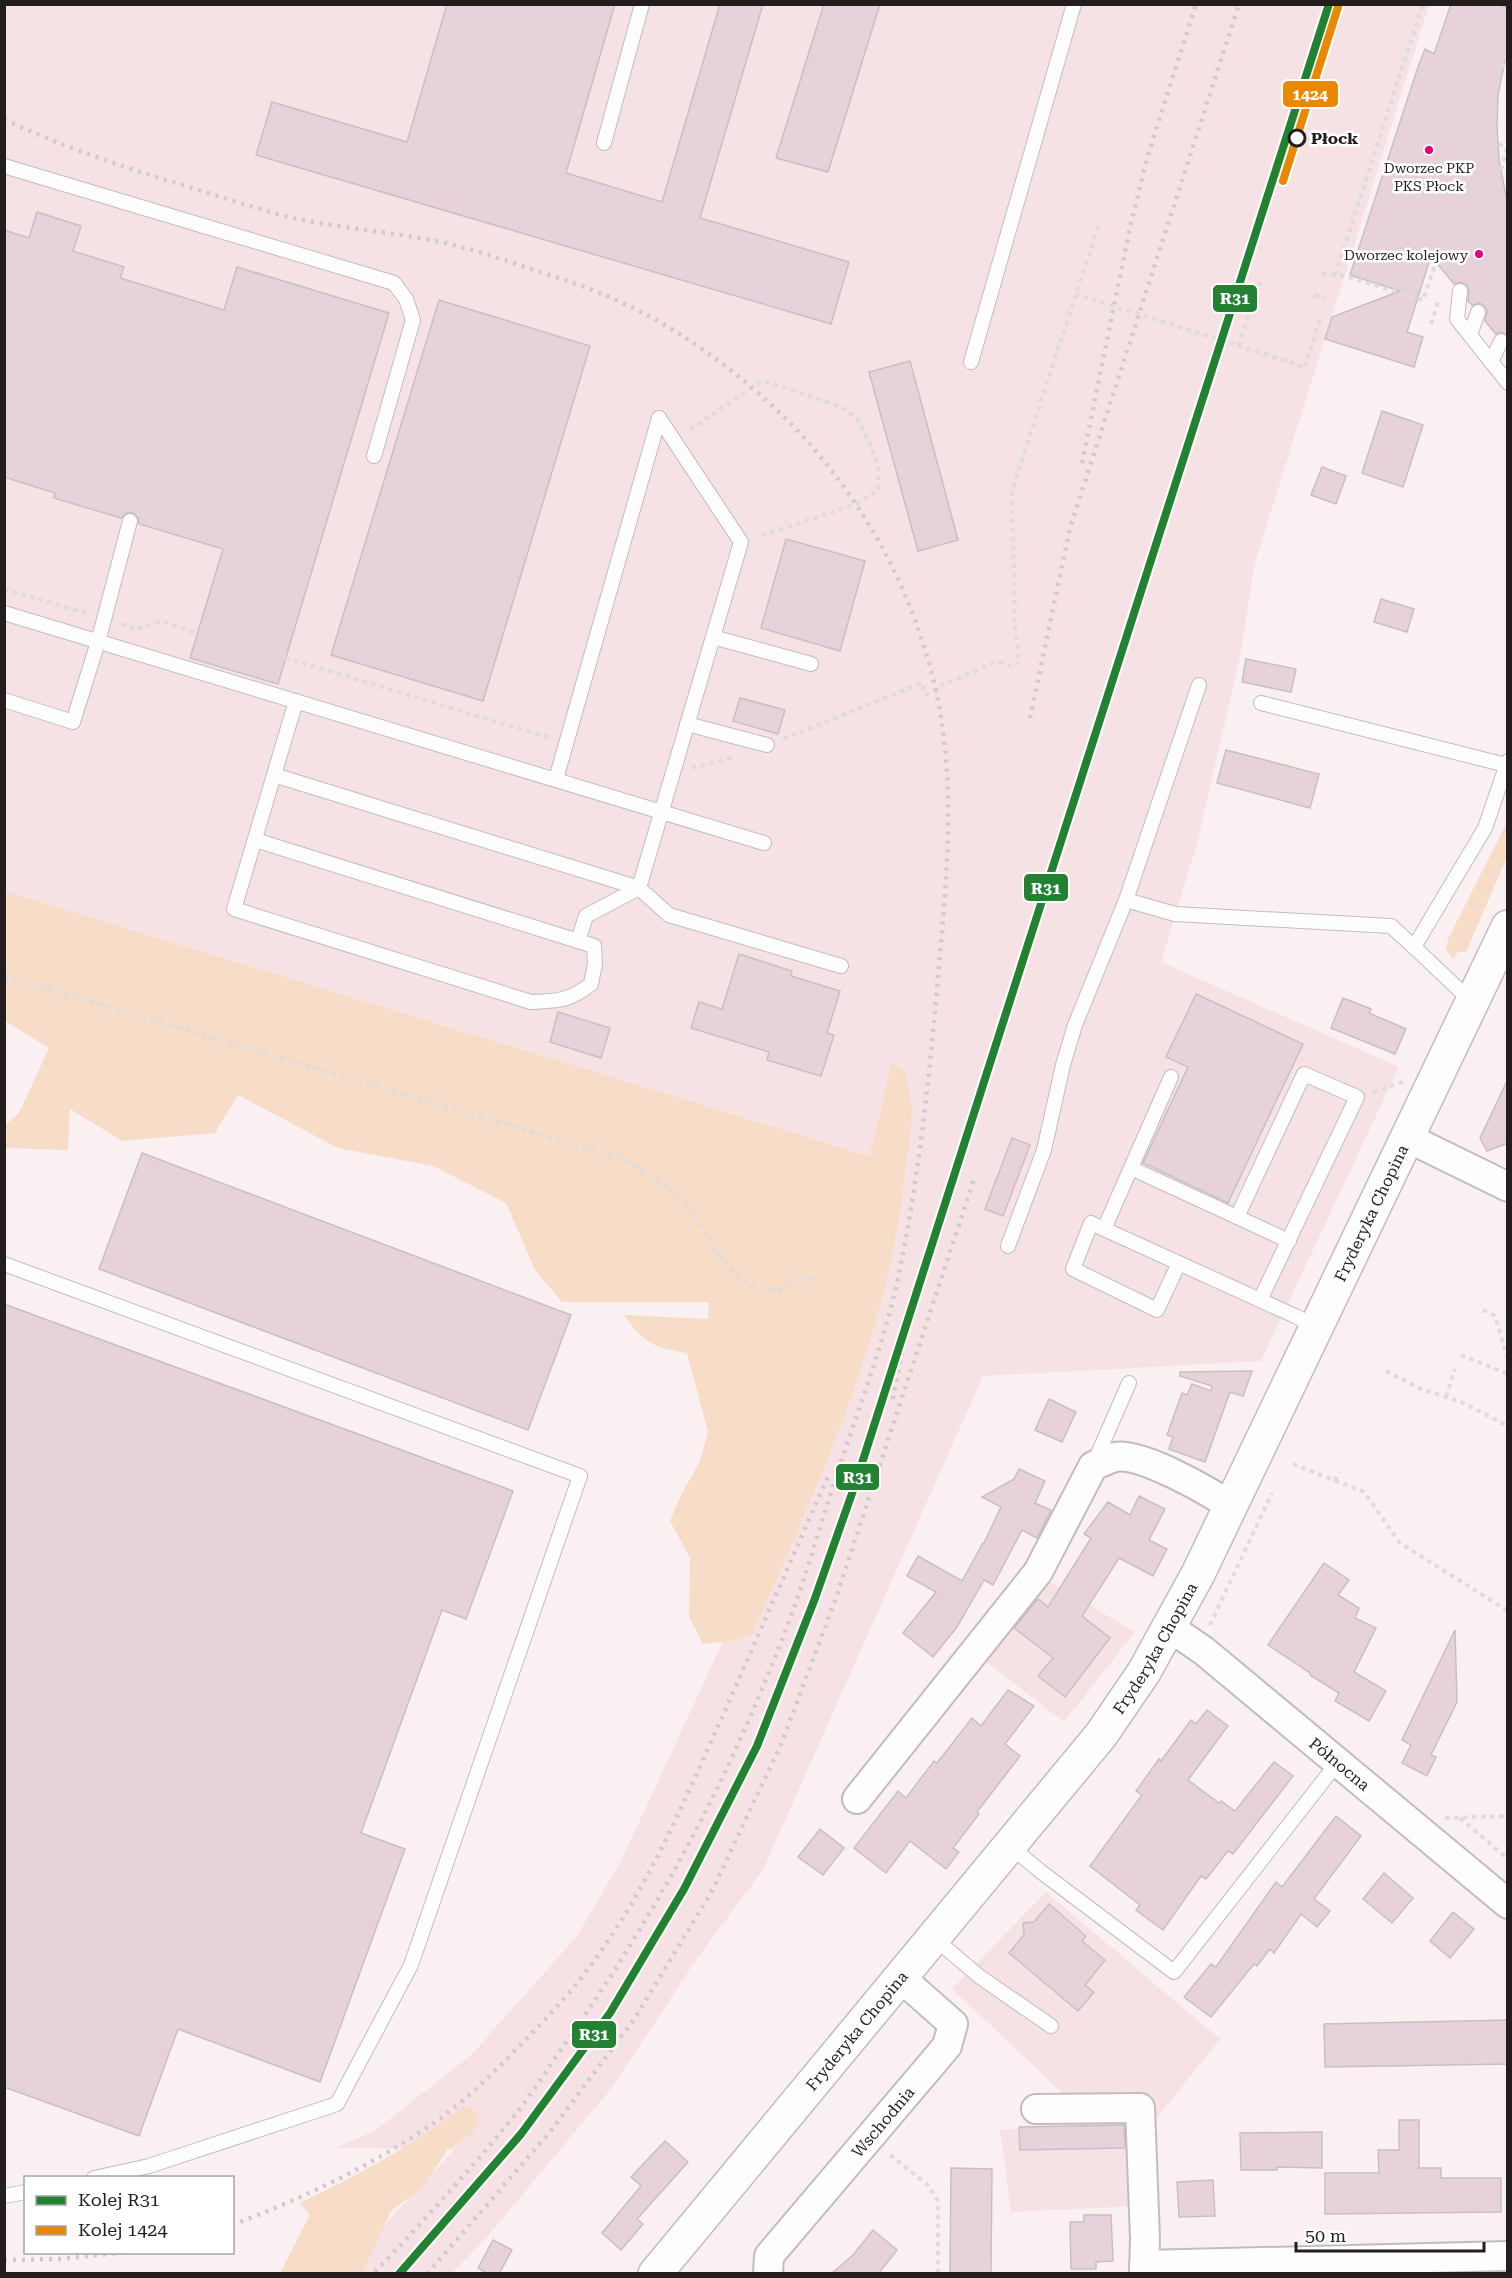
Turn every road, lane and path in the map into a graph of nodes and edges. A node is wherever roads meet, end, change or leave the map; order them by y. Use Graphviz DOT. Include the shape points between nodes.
graph roads {
  1 [pos="642,4"];
  2 [pos="1074,4"];
  3 [pos="1423,4"];
  4 [pos="1508,49"];
  5 [pos="1502,68"];
  6 [pos="1317,133"];
  7 [pos="604,143"];
  8 [pos="1508,144"];
  9 [pos="1346,145"];
  10 [pos="1498,145"];
  11 [pos="4,166"];
  12 [pos="1501,170"];
  13 [pos="1098,227"];
  14 [pos="1436,262"];
  15 [pos="1322,274"];
  16 [pos="1335,275"];
  17 [pos="1260,282"];
  18 [pos="1460,291"];
  19 [pos="1075,294"];
  20 [pos="1315,295"];
  21 [pos="1326,299"];
  22 [pos="1478,312"];
  23 [pos="1320,320"];
  24 [pos="1470,335"];
  25 [pos="1501,341"];
  26 [pos="1238,346"];
  27 [pos="972,362"];
  28 [pos="1491,362"];
  29 [pos="1508,383"];
  30 [pos="674,441"];
  31 [pos="374,456"];
  32 [pos="130,521"];
  33 [pos="741,542"];
  34 [pos="4,613"];
  35 [pos="713,637"];
  36 [pos="98,642"];
  37 [pos="285,658"];
  38 [pos="812,664"];
  39 [pos="1198,685"];
  40 [pos="4,700"];
  41 [pos="296,701"];
  42 [pos="1261,703"];
  43 [pos="687,724"];
  44 [pos="566,742"];
  45 [pos="767,745"];
  46 [pos="1507,763"];
  47 [pos="672,774"];
  48 [pos="274,775"];
  49 [pos="556,779"];
  50 [pos="661,812"];
  51 [pos="255,840"];
  52 [pos="764,843"];
  53 [pos="639,888"];
  54 [pos="1126,900"];
  55 [pos="1508,927"];
  56 [pos="578,941"];
  57 [pos="1414,947"];
  58 [pos="842,966"];
  59 [pos="4,976"];
  60 [pos="1472,1002"];
  61 [pos="1172,1077"];
  62 [pos="1409,1080"];
  63 [pos="1357,1097"];
  64 [pos="1408,1138"];
  65 [pos="1131,1168"];
  66 [pos="1508,1187"];
  67 [pos="1237,1217"];
  68 [pos="1104,1229"];
  69 [pos="1289,1240"];
  70 [pos="1008,1246"];
  71 [pos="1179,1263"];
  72 [pos="4,1264"];
  73 [pos="821,1279"];
  74 [pos="1260,1300"];
  75 [pos="1483,1310"];
  76 [pos="1318,1328"];
  77 [pos="1461,1354"];
  78 [pos="1508,1360"];
  79 [pos="1455,1369"];
  80 [pos="1386,1371"];
  81 [pos="1508,1374"];
  82 [pos="1129,1383"];
  83 [pos="1446,1397"];
  84 [pos="1508,1426"];
  85 [pos="1293,1464"];
  86 [pos="1093,1466"];
  87 [pos="1339,1472"];
  88 [pos="1335,1481"];
  89 [pos="1231,1506"];
  90 [pos="1508,1611"];
  91 [pos="1169,1627"];
  92 [pos="1338,1762"];
  93 [pos="857,1798"];
  94 [pos="1460,1818"];
  95 [pos="1011,1846"];
  96 [pos="1508,1859"];
  97 [pos="1508,1904"];
  98 [pos="934,1938"];
  99 [pos="901,1978"];
  100 [pos="1052,2026"];
  101 [pos="1036,2109"];
  102 [pos="868,2138"];
  103 [pos="103,2176"];
  104 [pos="24,2192"];
  105 [pos="4,2196"];
  106 [pos="1508,2256"];
  107 [pos="1144,2269"];
  108 [pos="655,2274"];
  109 [pos="768,2274"];
  110 [pos="938,2274"];
  1 -- 7 [label="lane"];
  2 -- 27 [label="lane"];
  3 -- 16 [label="path"];
  4 -- 5 [label="path"];
  6 -- 9 [label="path"];
  8 -- 10 [label="path"];
  8 -- 12 [label="path"];
  11 -- 31 [label="lane" via="394,283 406,299 413,320"];
  13 -- 19 [label="path"];
  14 -- 16 [label="path" via="1423,300"];
  15 -- 16 [label="path"];
  17 -- 26 [label="path"];
  18 -- 24 [label="lane" via="1456,319"];
  19 -- 26 [label="path, bridge"];
  19 -- 45 [label="path" via="1012,490 1019,662 1011,667 994,663 926,695 922,683"];
  20 -- 21 [label="path"];
  22 -- 24 [label="lane"];
  23 -- 26 [label="path, bridge" via="1305,367"];
  24 -- 28 [label="lane"];
  25 -- 28 [label="lane"];
  28 -- 29 [label="lane"];
  30 -- 33 [label="lane"];
  30 -- 33 [label="path" via="765,381 841,407 858,419 879,471 878,490 857,504"];
  30 -- 44 [label="lane" via="658,418"];
  32 -- 36 [label="lane"];
  33 -- 35 [label="lane"];
  34 -- 36 [label="lane"];
  35 -- 38 [label="lane"];
  35 -- 43 [label="lane"];
  36 -- 40 [label="lane" via="73,722"];
  36 -- 41 [label="lane"];
  37 -- 44 [label="path"];
  39 -- 54 [label="lane"];
  41 -- 48 [label="lane"];
  41 -- 49 [label="lane"];
  42 -- 46 [label="lane"];
  43 -- 45 [label="lane"];
  43 -- 47 [label="lane"];
  44 -- 49 [label="lane"];
  45 -- 47 [label="path"];
  46 -- 57 [label="lane" via="1485,828"];
  47 -- 50 [label="lane"];
  48 -- 51 [label="lane"];
  48 -- 53 [label="lane"];
  49 -- 50 [label="lane"];
  50 -- 52 [label="lane"];
  50 -- 53 [label="lane"];
  51 -- 56 [label="lane"];
  51 -- 56 [label="lane" via="234,909 246,913 531,1002 575,996 591,984 596,964 594,946"];
  53 -- 56 [label="lane" via="586,916"];
  53 -- 58 [label="lane" via="669,915"];
  54 -- 57 [label="lane" via="1175,914 1390,926"];
  54 -- 70 [label="lane" via="1075,1025 1044,1150"];
  55 -- 60 [label="street, Fryderyka Chopina"];
  57 -- 60 [label="lane"];
  59 -- 73 [label="path" via="624,1159 684,1201 722,1260 741,1281 770,1291 783,1290 792,1279"];
  60 -- 64 [label="street, Fryderyka Chopina"];
  61 -- 65 [label="lane"];
  62 -- 63 [label="path"];
  63 -- 67 [label="lane" via="1304,1074"];
  63 -- 69 [label="lane"];
  64 -- 66 [label="street"];
  64 -- 76 [label="street, Fryderyka Chopina"];
  65 -- 67 [label="lane"];
  65 -- 68 [label="lane"];
  67 -- 69 [label="lane"];
  68 -- 71 [label="lane"];
  68 -- 71 [label="lane" via="1091,1223 1073,1269 1157,1310"];
  69 -- 74 [label="lane"];
  71 -- 74 [label="lane"];
  72 -- 103 [label="lane" via="580,1476 411,1965 337,2104 149,2166"];
  74 -- 76 [label="lane"];
  75 -- 78 [label="path" via="1495,1316"];
  76 -- 89 [label="street, Fryderyka Chopina"];
  77 -- 81 [label="path"];
  79 -- 83 [label="path"];
  80 -- 83 [label="path"];
  82 -- 86 [label="lane"];
  83 -- 84 [label="path"];
  85 -- 88 [label="path"];
  86 -- 89 [label="street" via="1116,1457 1140,1459"];
  86 -- 93 [label="street" via="1038,1572"];
  87 -- 88 [label="path"];
  88 -- 90 [label="path" via="1364,1492 1400,1543"];
  89 -- 91 [label="street, Fryderyka Chopina"];
  91 -- 92 [label="street, Północna" via="1204,1651"];
  91 -- 95 [label="street, Fryderyka Chopina" via="1101,1735"];
  92 -- 95 [label="lane" via="1174,1972"];
  92 -- 97 [label="street, Północna"];
  94 -- 96 [label="path"];
  95 -- 98 [label="street, Fryderyka Chopina"];
  98 -- 99 [label="street, Fryderyka Chopina"];
  98 -- 100 [label="lane" via="980,1977"];
  99 -- 102 [label="street, Wschodnia" via="953,2024 947,2046"];
  99 -- 108 [label="street, Fryderyka Chopina"];
  101 -- 107 [label="street" via="1140,2108"];
  102 -- 109 [label="street, Wschodnia" via="769,2256"];
  102 -- 110 [label="path" via="928,2184 938,2200"];
  104 -- 105 [label="lane"];
  106 -- 107 [label="street"];
}
